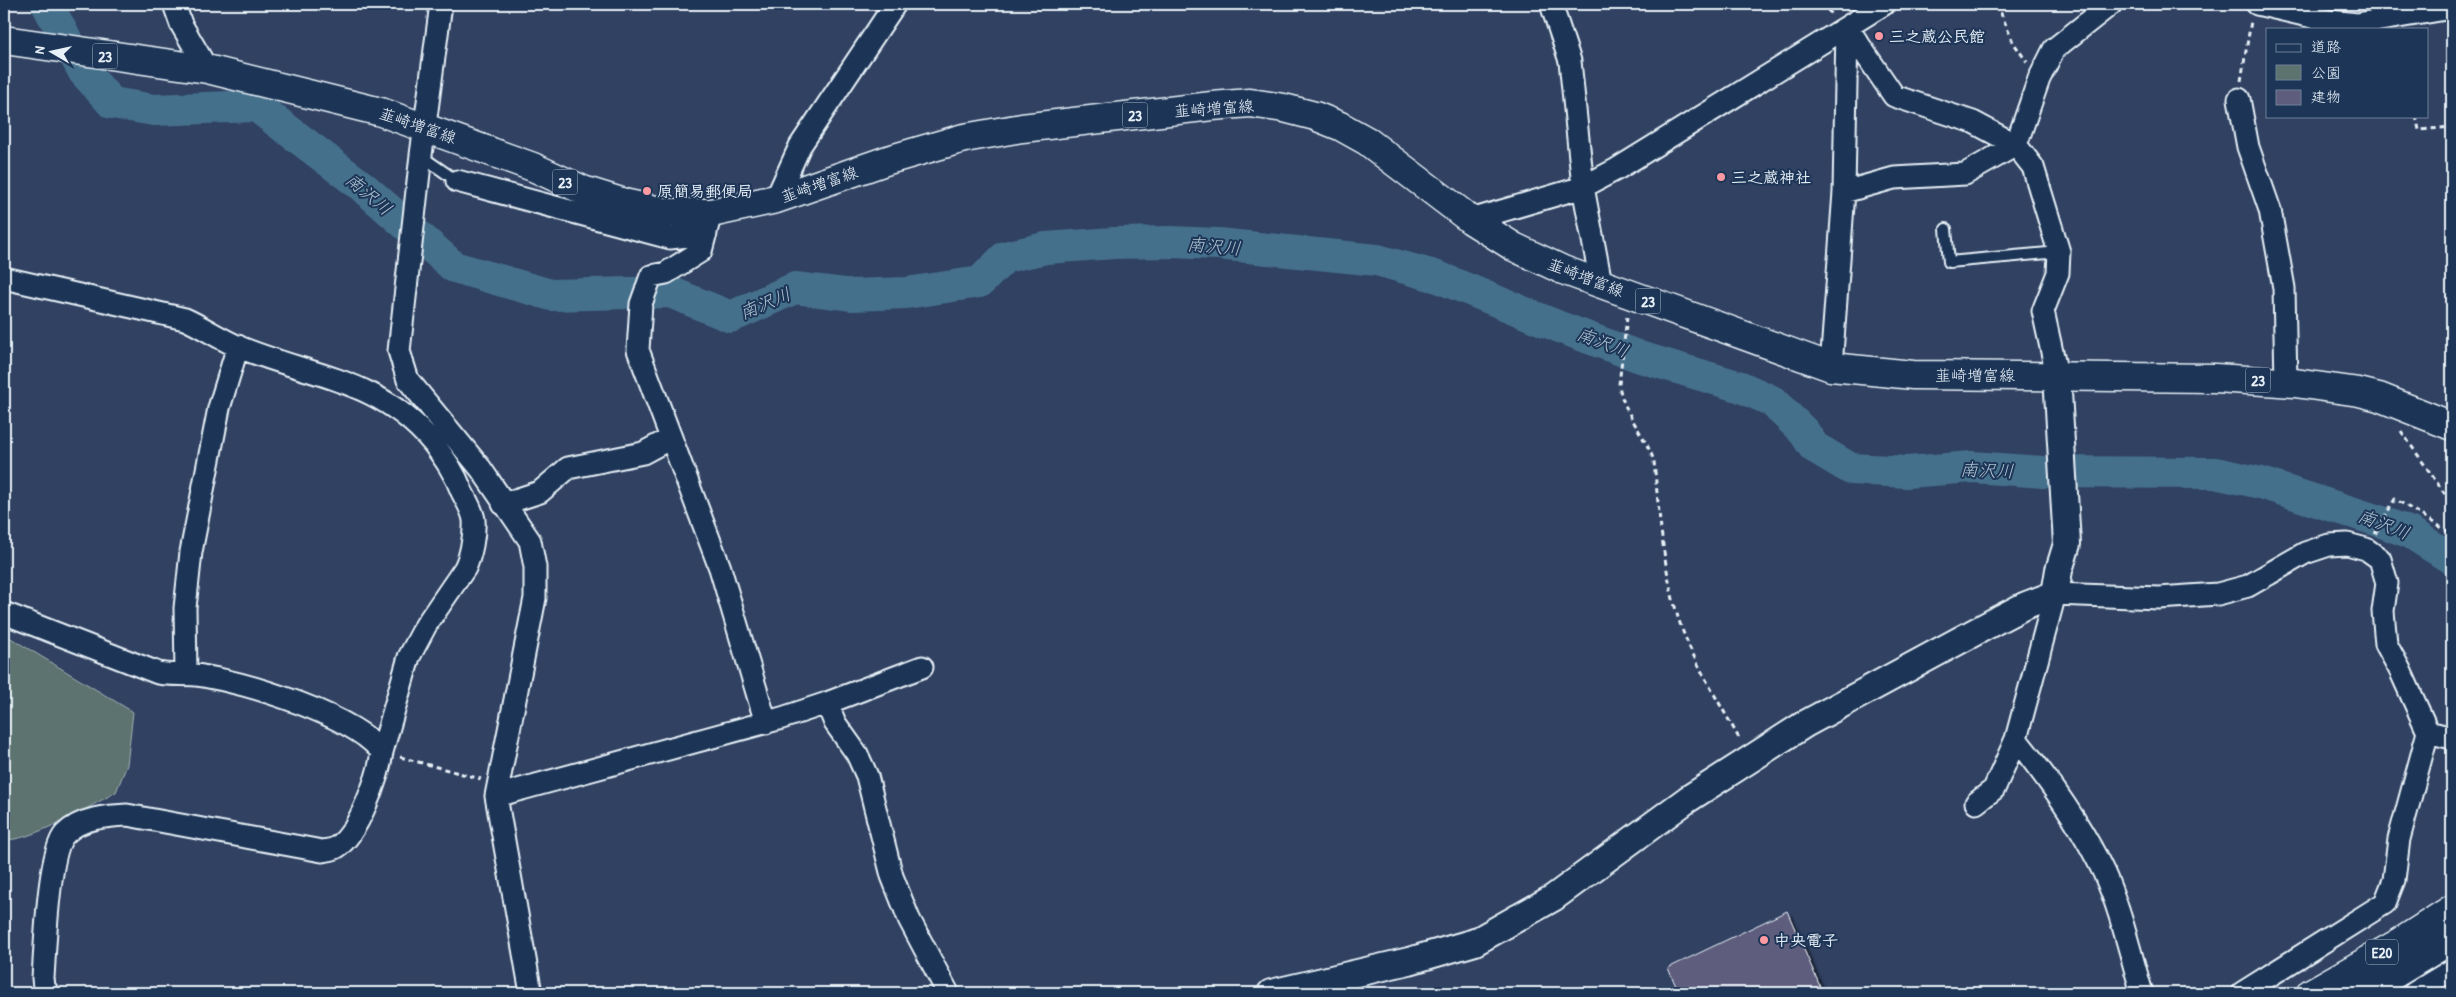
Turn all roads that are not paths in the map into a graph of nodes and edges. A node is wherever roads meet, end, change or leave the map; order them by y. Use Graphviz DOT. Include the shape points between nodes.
graph roads {
  1 [pos="174,4"];
  2 [pos="441,4"];
  3 [pos="895,4"];
  4 [pos="1551,4"];
  5 [pos="1884,4"];
  6 [pos="2101,8"];
  7 [pos="2255,8"];
  8 [pos="2452,8"];
  9 [pos="2320,11"];
  10 [pos="1847,28"];
  11 [pos="4,40"];
  12 [pos="207,70"];
  13 [pos="2239,99"];
  14 [pos="425,127"];
  15 [pos="2016,145"];
  16 [pos="421,155"];
  17 [pos="457,181"];
  18 [pos="1582,187"];
  19 [pos="1844,192"];
  20 [pos="776,199"];
  21 [pos="1471,220"];
  22 [pos="708,224"];
  23 [pos="1946,229"];
  24 [pos="2059,252"];
  25 [pos="4,278"];
  26 [pos="1601,283"];
  27 [pos="238,346"];
  28 [pos="1831,367"];
  29 [pos="2057,375"];
  30 [pos="2286,382"];
  31 [pos="419,394"];
  32 [pos="433,411"];
  33 [pos="409,418"];
  34 [pos="2452,426"];
  35 [pos="671,438"];
  36 [pos="503,504"];
  37 [pos="2055,594"];
  38 [pos="4,613"];
  39 [pos="922,667"];
  40 [pos="186,674"];
  41 [pos="827,703"];
  42 [pos="766,723"];
  43 [pos="2428,732"];
  44 [pos="2452,738"];
  45 [pos="2016,739"];
  46 [pos="382,752"];
  47 [pos="497,790"];
  48 [pos="1976,803"];
  49 [pos="2452,909"];
  50 [pos="2452,939"];
  51 [pos="2452,970"];
  52 [pos="48,993"];
  53 [pos="531,993"];
  54 [pos="948,993"];
  55 [pos="1271,993"];
  56 [pos="2142,993"];
  57 [pos="2242,993"];
  58 [pos="2311,993"];
  59 [pos="2363,993"];
  60 [pos="2414,993"];
  1 -- 12 [label="street" via="181,24"];
  2 -- 14 [label="street"];
  3 -- 20 [label="street" via="800,146"];
  4 -- 18 [label="street" via="1570,61"];
  5 -- 10 [label="street"];
  6 -- 15 [label="street" via="2054,49 2039,79"];
  7 -- 9 [label="street"];
  8 -- 9 [label="street" via="2357,24"];
  10 -- 15 [label="street" via="1894,96 1973,122"];
  10 -- 18 [label="street" via="1618,169"];
  10 -- 19 [label="street"];
  11 -- 12 [label="main road, 韮崎増富線 / 23"];
  12 -- 14 [label="main road, 韮崎増富線 / 23" via="381,112"];
  13 -- 30 [label="street" via="2248,148 2270,210 2284,288"];
  14 -- 16 [label="street"];
  14 -- 22 [label="main road, 韮崎増富線 / 23" via="583,190"];
  15 -- 19 [label="street" via="1965,174 1894,178"];
  15 -- 24 [label="street" via="2032,167"];
  16 -- 17 [label="lane"];
  16 -- 31 [label="street" via="399,351 408,380"];
  17 -- 22 [label="street" via="670,238"];
  18 -- 21 [label="street"];
  18 -- 26 [label="street"];
  19 -- 28 [label="street"];
  20 -- 21 [label="main road, 韮崎増富線 / 23" via="888,160 964,138 1022,128 1250,103 1284,108 1340,126 1367,141"];
  20 -- 22 [label="main road, 韮崎増富線 / 23"];
  21 -- 26 [label="main road, 韮崎増富線 / 23" via="1514,247 1563,270"];
  22 -- 35 [label="street" via="701,252 666,273 651,276 641,304 638,350"];
  23 -- 24 [label="lane" via="1948,262"];
  24 -- 29 [label="street" via="2058,273 2042,311"];
  25 -- 27 [label="street" via="185,319"];
  26 -- 28 [label="main road, 韮崎増富線 / 23"];
  27 -- 33 [label="street" via="354,385 393,405"];
  27 -- 40 [label="street" via="219,408 191,552 185,608"];
  28 -- 29 [label="main road, 韮崎増富線 / 23" via="1913,374"];
  29 -- 30 [label="main road, 韮崎増富線 / 23"];
  29 -- 37 [label="street" via="2067,544"];
  30 -- 34 [label="main road, 韮崎増富線 / 23" via="2379,397"];
  31 -- 32 [label="street"];
  31 -- 33 [label="street"];
  32 -- 33 [label="street"];
  32 -- 36 [label="street" via="481,469"];
  33 -- 46 [label="street" via="456,476 474,519 465,568 409,656"];
  35 -- 36 [label="street" via="643,453 568,468 540,492"];
  35 -- 42 [label="street" via="720,568"];
  36 -- 47 [label="street" via="530,541 535,567 535,598"];
  37 -- 43 [label="street" via="2160,598 2218,594 2248,586 2305,553 2329,545 2347,544 2366,549 2380,559 2387,583 2384,610 2386,644"];
  37 -- 45 [label="street"];
  37 -- 55 [label="street" via="1999,618 1805,724 1688,799 1553,898 1475,942"];
  38 -- 40 [label="street" via="158,673"];
  39 -- 41 [label="street"];
  40 -- 46 [label="street" via="264,691 308,706 356,731"];
  41 -- 42 [label="street"];
  41 -- 54 [label="street" via="834,723 857,754 867,776 892,876 909,920"];
  42 -- 47 [label="street"];
  43 -- 44 [label="street"];
  43 -- 57 [label="street" via="2399,839 2394,880 2385,903"];
  45 -- 48 [label="street" via="1994,789"];
  45 -- 56 [label="street" via="2054,786 2104,873"];
  46 -- 52 [label="street" via="376,784 345,841 336,849 322,851 127,815 83,823 65,834 57,850 51,887 43,978"];
  47 -- 53 [label="street"];
  49 -- 58 [label="main road, E20"];
  50 -- 59 [label="main road, E20"];
  51 -- 60 [label="street"];
}
